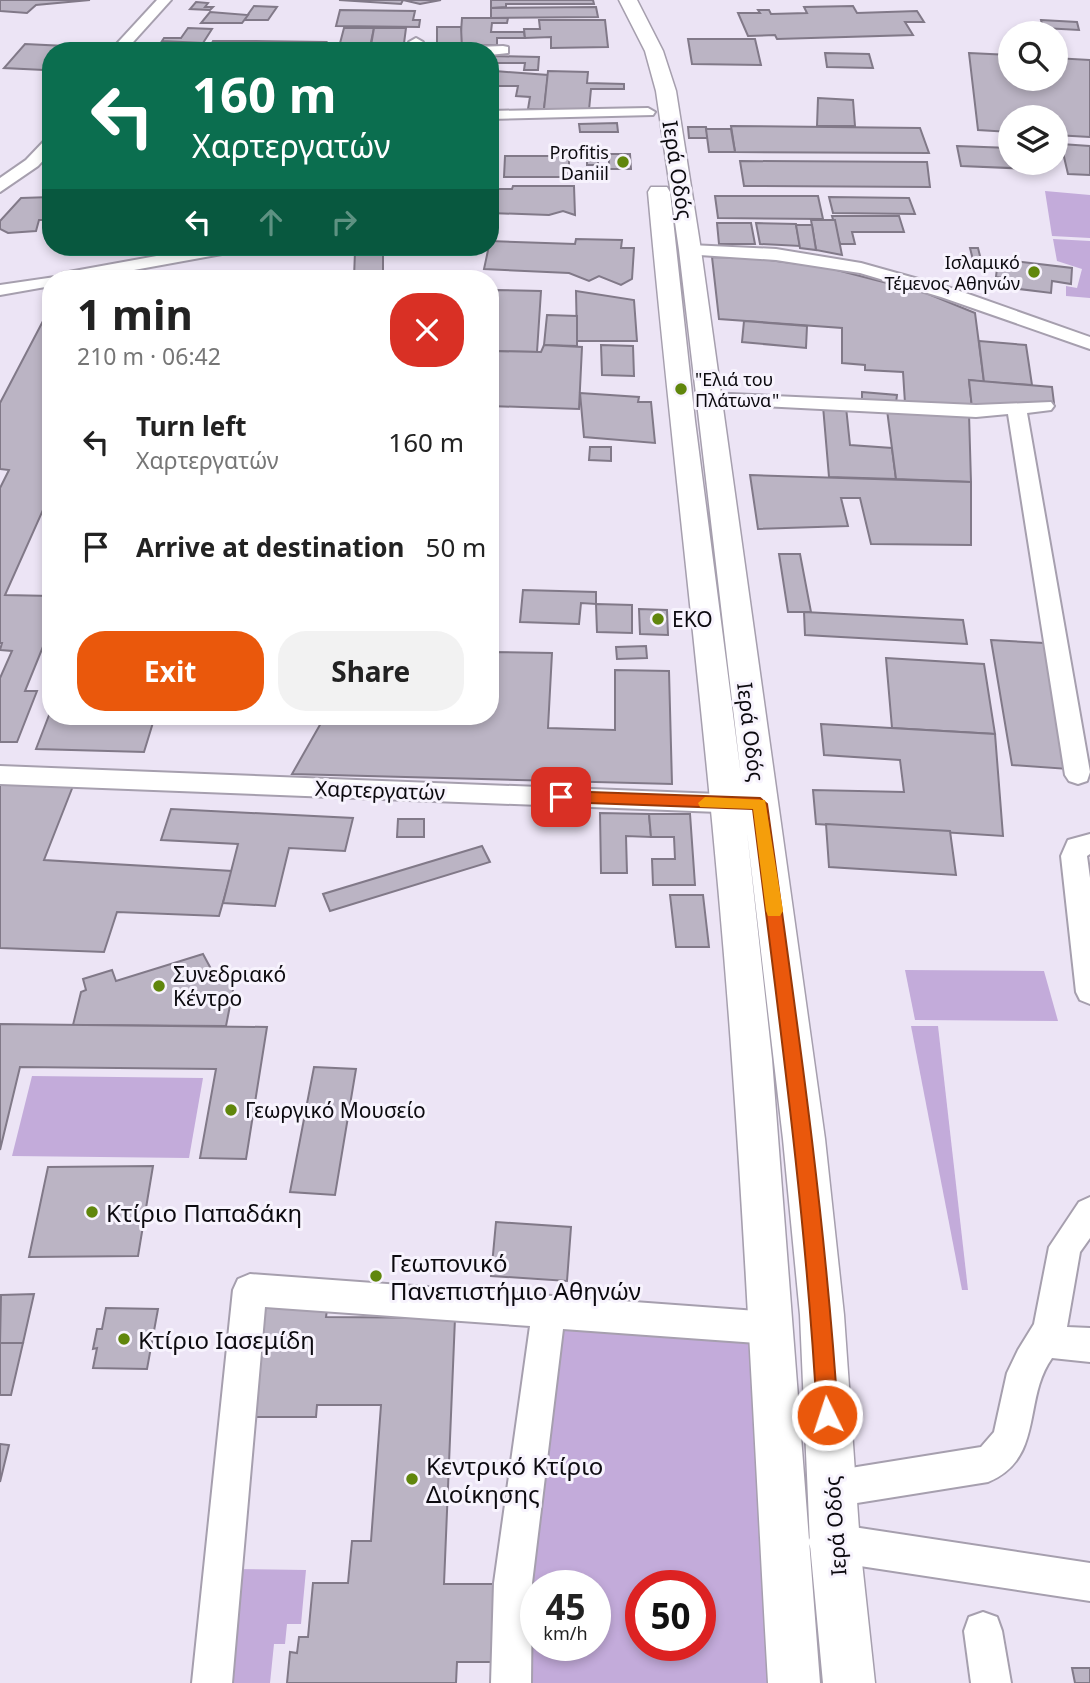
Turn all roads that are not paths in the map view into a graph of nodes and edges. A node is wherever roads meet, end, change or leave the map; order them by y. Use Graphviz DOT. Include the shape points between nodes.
graph roads {
  1 [pos="164,0"];
  2 [pos="179,0"];
  3 [pos="610,0"];
  4 [pos="628,0"];
  5 [pos="125,42"];
  6 [pos="140,42"];
  7 [pos="499,50"];
  8 [pos="503,50"];
  9 [pos="648,112"];
  10 [pos="499,115"];
  11 [pos="42,131"];
  12 [pos="42,152"];
  13 [pos="14,173"];
  14 [pos="0,187"];
  15 [pos="690,250"];
  16 [pos="184,256"];
  17 [pos="107,270"];
  18 [pos="42,283"];
  19 [pos="0,290"];
  20 [pos="1090,343"];
  21 [pos="709,399"];
  22 [pos="1044,406"];
  23 [pos="1017,410"];
  24 [pos="1078,710"];
  25 [pos="0,775"];
  26 [pos="1078,775"];
  27 [pos="744,804"];
  28 [pos="1090,844"];
  29 [pos="1090,992"];
  30 [pos="1090,1212"];
  31 [pos="549,1310"];
  32 [pos="772,1328"];
  33 [pos="1044,1340"];
  34 [pos="1090,1345"];
  35 [pos="832,1489"];
  36 [pos="784,1535"];
  37 [pos="835,1544"];
  38 [pos="1090,1582"];
  39 [pos="983,1631"];
  40 [pos="212,1683"];
  41 [pos="512,1683"];
  42 [pos="794,1683"];
  43 [pos="849,1683"];
  44 [pos="991,1683"];
  1 -- 5 [label="street"];
  2 -- 6 [label="street"];
  3 -- 9 [label="main road, Ιερά Οδός" via="636,55"];
  4 -- 15 [label="main road, Ιερά Οδός" via="654,51 666,90"];
  7 -- 8 [label="street"];
  9 -- 10 [label="street"];
  9 -- 27 [label="main road, Ιερά Οδός"];
  11 -- 13 [label="street" via="14,161"];
  12 -- 13 [label="street"];
  13 -- 14 [label="street"];
  15 -- 20 [label="street" via="766,253 859,267"];
  15 -- 21 [label="main road, Ιερά Οδός"];
  16 -- 17 [label="street"];
  18 -- 19 [label="street"];
  21 -- 23 [label="street"];
  21 -- 27 [label="main road, Ιερά Οδός"];
  22 -- 23 [label="street"];
  23 -- 24 [label="street"];
  24 -- 26 [label="street"];
  25 -- 27 [label="street, Χαρτεργατών"];
  27 -- 32 [label="main road, Ιερά Οδός" via="752,1059"];
  27 -- 35 [label="main road, Ιερά Οδός" via="811,1208"];
  28 -- 29 [label="street" via="1077,847 1074,856"];
  30 -- 33 [label="street" via="1065,1247 1051,1325"];
  31 -- 32 [label="street"];
  31 -- 40 [label="street" via="250,1290"];
  31 -- 41 [label="street" via="513,1583"];
  32 -- 36 [label="main road, Ιερά Οδός"];
  33 -- 34 [label="street"];
  33 -- 35 [label="street" via="1028,1366 1013,1433 997,1459 978,1467"];
  35 -- 37 [label="main road, Ιερά Οδός"];
  36 -- 37 [label="street"];
  36 -- 42 [label="main road, Ιερά Οδός"];
  37 -- 38 [label="street"];
  37 -- 43 [label="main road, Ιερά Οδός"];
  39 -- 44 [label="street"];
}
